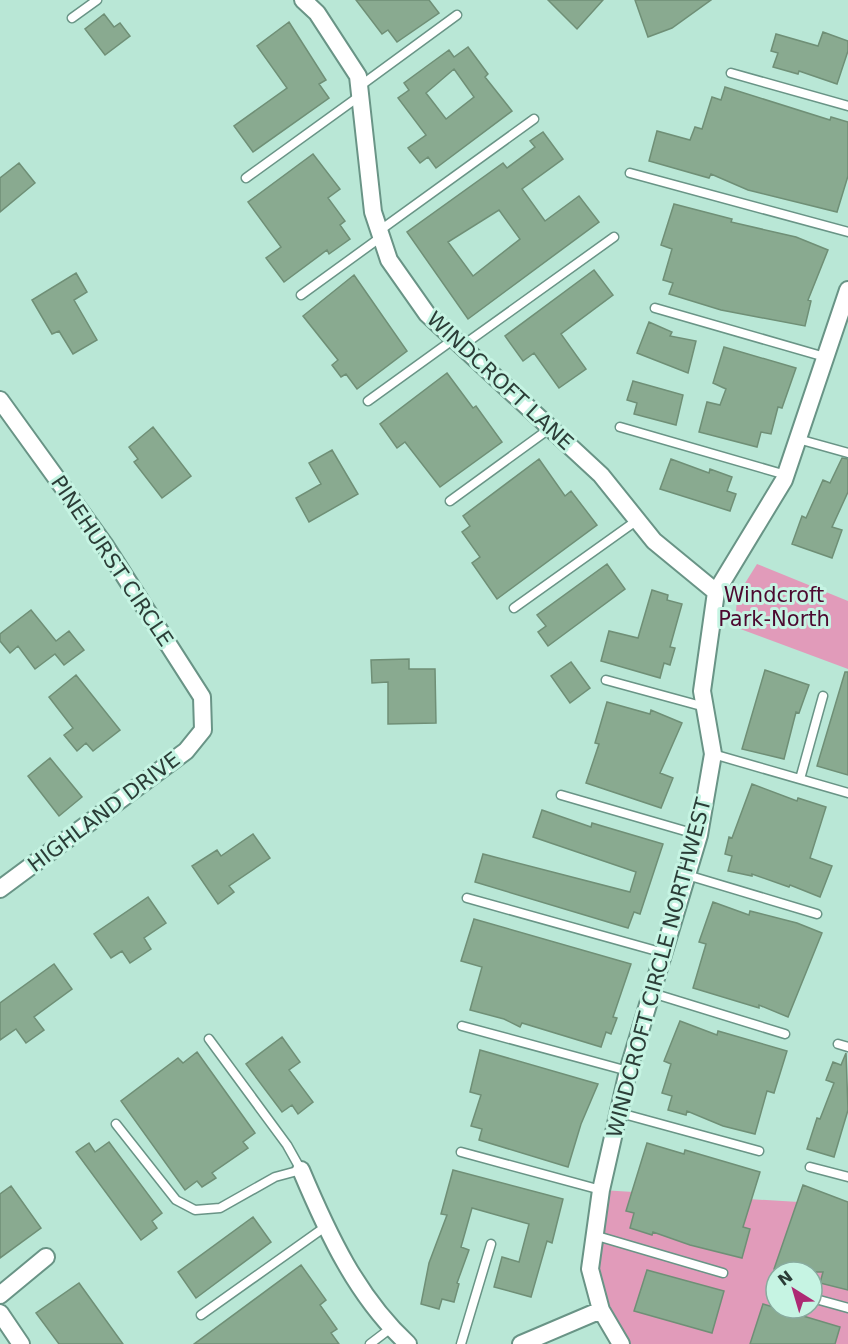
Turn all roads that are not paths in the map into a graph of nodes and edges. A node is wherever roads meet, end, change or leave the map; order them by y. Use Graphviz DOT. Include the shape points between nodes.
graph roads {
  1 [pos="97,0"];
  2 [pos="303,0"];
  3 [pos="457,15"];
  4 [pos="72,18"];
  5 [pos="731,73"];
  6 [pos="360,90"];
  7 [pos="848,106"];
  8 [pos="534,119"];
  9 [pos="630,173"];
  10 [pos="246,178"];
  11 [pos="848,232"];
  12 [pos="380,234"];
  13 [pos="614,237"];
  14 [pos="848,290"];
  15 [pos="301,295"];
  16 [pos="655,308"];
  17 [pos="843,323"];
  18 [pos="458,343"];
  19 [pos="825,357"];
  20 [pos="0,400"];
  21 [pos="368,401"];
  22 [pos="620,428"];
  23 [pos="549,429"];
  24 [pos="798,439"];
  25 [pos="848,453"];
  26 [pos="786,475"];
  27 [pos="450,501"];
  28 [pos="636,521"];
  29 [pos="716,592"];
  30 [pos="514,609"];
  31 [pos="606,680"];
  32 [pos="823,696"];
  33 [pos="705,707"];
  34 [pos="203,730"];
  35 [pos="713,754"];
  36 [pos="800,779"];
  37 [pos="848,792"];
  38 [pos="561,795"];
  39 [pos="699,835"];
  40 [pos="687,875"];
  41 [pos="0,889"];
  42 [pos="467,898"];
  43 [pos="817,914"];
  44 [pos="664,953"];
  45 [pos="652,993"];
  46 [pos="462,1026"];
  47 [pos="785,1034"];
  48 [pos="209,1039"];
  49 [pos="838,1044"];
  50 [pos="848,1047"];
  51 [pos="628,1071"];
  52 [pos="620,1113"];
  53 [pos="116,1124"];
  54 [pos="759,1151"];
  55 [pos="461,1152"];
  56 [pos="810,1167"];
  57 [pos="301,1170"];
  58 [pos="848,1177"];
  59 [pos="601,1190"];
  60 [pos="325,1227"];
  61 [pos="597,1236"];
  62 [pos="491,1244"];
  63 [pos="46,1257"];
  64 [pos="723,1273"];
  65 [pos="0,1295"];
  66 [pos="824,1301"];
  67 [pos="848,1308"];
  68 [pos="601,1310"];
  69 [pos="0,1313"];
  70 [pos="201,1315"];
  71 [pos="391,1329"];
  72 [pos="21,1344"];
  73 [pos="370,1344"];
  74 [pos="408,1344"];
  75 [pos="461,1344"];
  76 [pos="521,1344"];
  77 [pos="621,1344"];
  1 -- 4 [label="lane"];
  2 -- 6 [label="street, WINDCROFT LANE" via="317,13 358,76"];
  3 -- 6 [label="lane"];
  5 -- 7 [label="lane"];
  6 -- 10 [label="lane"];
  6 -- 12 [label="street, WINDCROFT LANE" via="373,212"];
  8 -- 12 [label="lane"];
  9 -- 11 [label="lane"];
  12 -- 15 [label="lane"];
  12 -- 18 [label="street, WINDCROFT LANE" via="389,260 427,314"];
  13 -- 18 [label="lane"];
  14 -- 17 [label="street, WINDCROFT CIRCLE NORTHWEST"];
  16 -- 19 [label="lane"];
  17 -- 19 [label="street, WINDCROFT CIRCLE NORTHWEST"];
  18 -- 21 [label="lane"];
  18 -- 23 [label="street, WINDCROFT LANE"];
  19 -- 24 [label="street, WINDCROFT CIRCLE NORTHWEST"];
  20 -- 34 [label="street, PINEHURST CIRCLE" via="104,544 202,697"];
  22 -- 26 [label="lane"];
  23 -- 27 [label="lane"];
  23 -- 28 [label="street, WINDCROFT LANE" via="601,475"];
  24 -- 25 [label="lane"];
  24 -- 26 [label="street, WINDCROFT CIRCLE NORTHWEST"];
  26 -- 29 [label="street, WINDCROFT CIRCLE NORTHWEST"];
  28 -- 29 [label="street, WINDCROFT LANE" via="654,541"];
  28 -- 30 [label="lane"];
  29 -- 33 [label="street, WINDCROFT CIRCLE NORTHWEST" via="702,691"];
  31 -- 33 [label="lane"];
  32 -- 36 [label="lane"];
  33 -- 35 [label="street, WINDCROFT CIRCLE NORTHWEST"];
  34 -- 41 [label="street, HIGHLAND DRIVE" via="186,752"];
  35 -- 36 [label="lane"];
  35 -- 39 [label="street, WINDCROFT CIRCLE NORTHWEST"];
  36 -- 37 [label="lane"];
  38 -- 39 [label="lane"];
  39 -- 40 [label="street, WINDCROFT CIRCLE NORTHWEST"];
  40 -- 43 [label="lane"];
  40 -- 44 [label="street, WINDCROFT CIRCLE NORTHWEST"];
  42 -- 44 [label="lane"];
  44 -- 45 [label="street, WINDCROFT CIRCLE NORTHWEST"];
  45 -- 47 [label="lane"];
  45 -- 51 [label="street, WINDCROFT CIRCLE NORTHWEST"];
  46 -- 51 [label="lane"];
  48 -- 57 [label="lane"];
  49 -- 50 [label="lane"];
  51 -- 52 [label="street, WINDCROFT CIRCLE NORTHWEST"];
  52 -- 54 [label="lane"];
  52 -- 59 [label="street, WINDCROFT CIRCLE NORTHWEST"];
  53 -- 57 [label="lane" via="176,1200 195,1210 220,1208 275,1177"];
  55 -- 59 [label="lane"];
  56 -- 58 [label="lane"];
  57 -- 60 [label="street"];
  59 -- 61 [label="street, WINDCROFT CIRCLE NORTHWEST"];
  60 -- 70 [label="lane"];
  60 -- 71 [label="street"];
  61 -- 64 [label="lane"];
  61 -- 68 [label="street, WINDCROFT CIRCLE NORTHWEST" via="590,1269"];
  62 -- 75 [label="lane"];
  63 -- 65 [label="street"];
  66 -- 67 [label="lane"];
  68 -- 76 [label="street"];
  68 -- 77 [label="street, WINDCROFT CIRCLE NORTHWEST"];
  69 -- 72 [label="street"];
  71 -- 73 [label="lane"];
  71 -- 74 [label="street"];
}
